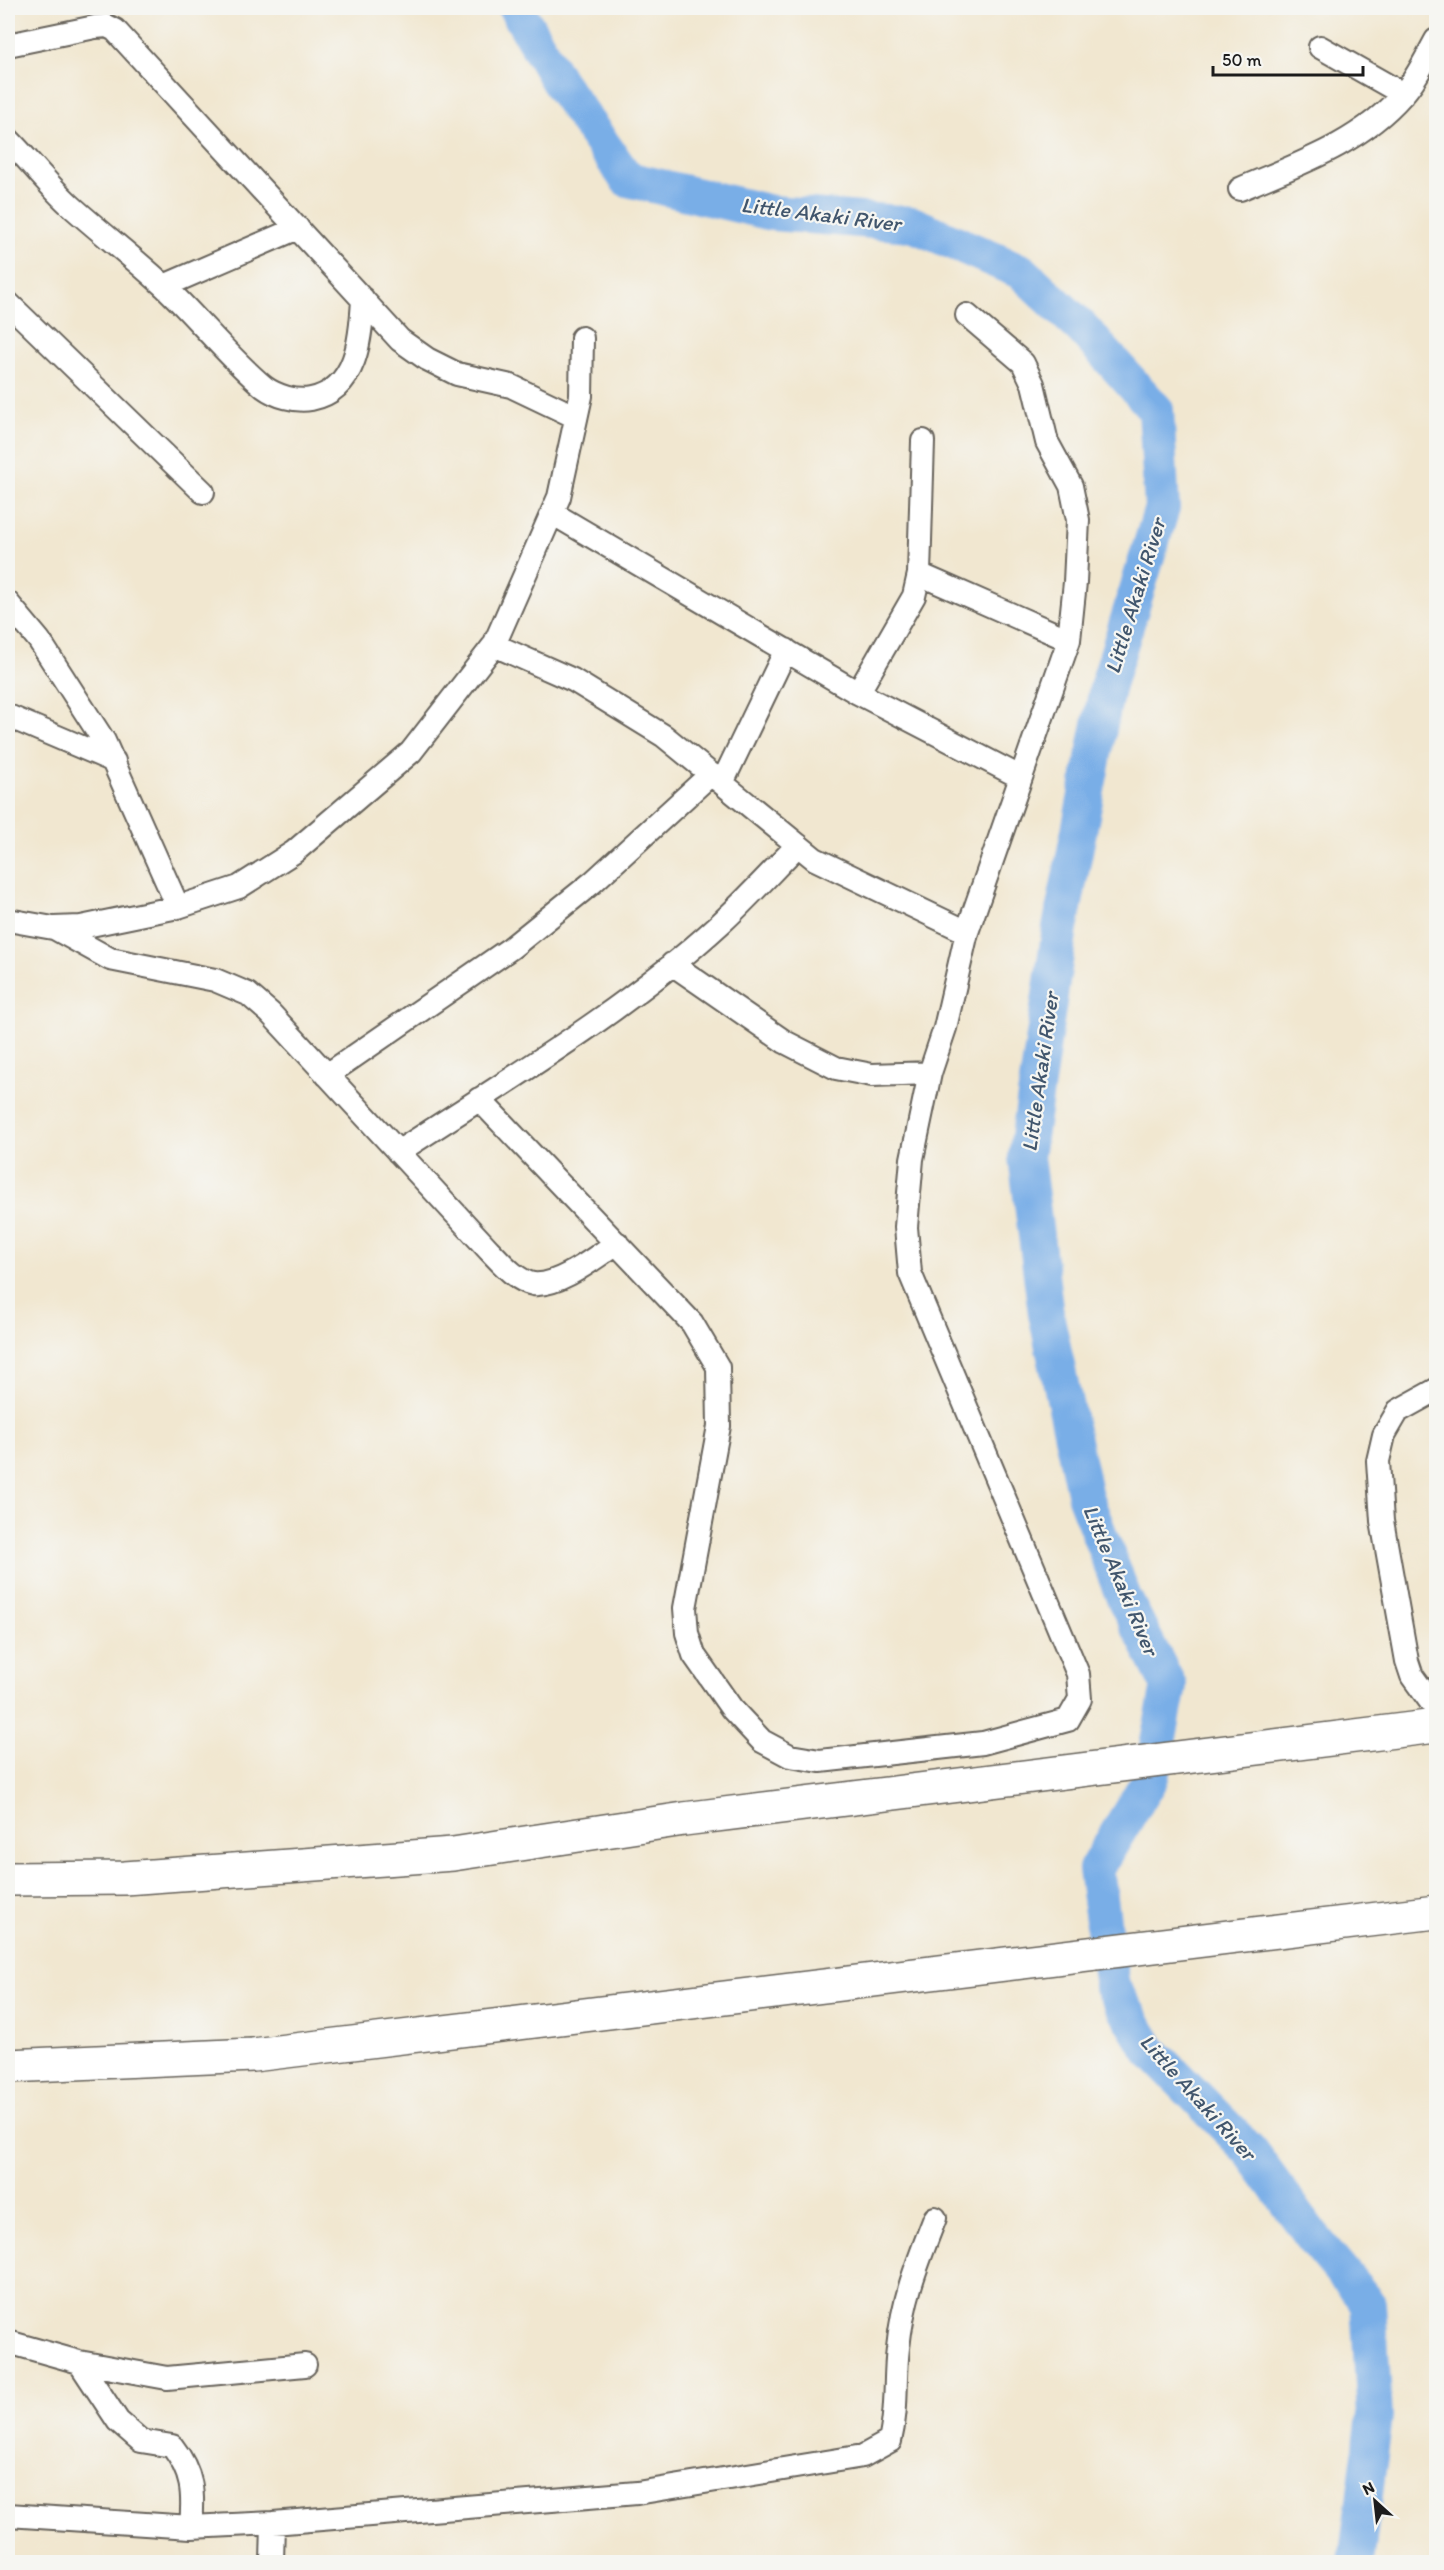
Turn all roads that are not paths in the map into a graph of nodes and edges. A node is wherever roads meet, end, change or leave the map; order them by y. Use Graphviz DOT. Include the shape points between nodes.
graph roads {
  1 [pos="1437,40"];
  2 [pos="8,45"];
  3 [pos="1320,47"];
  4 [pos="1403,94"];
  5 [pos="8,139"];
  6 [pos="1240,189"];
  7 [pos="298,228"];
  8 [pos="164,286"];
  9 [pos="363,299"];
  10 [pos="8,303"];
  11 [pos="967,315"];
  12 [pos="582,338"];
  13 [pos="576,417"];
  14 [pos="923,441"];
  15 [pos="203,492"];
  16 [pos="552,513"];
  17 [pos="919,574"];
  18 [pos="8,603"];
  19 [pos="1068,640"];
  20 [pos="494,645"];
  21 [pos="786,650"];
  22 [pos="858,693"];
  23 [pos="8,716"];
  24 [pos="114,761"];
  25 [pos="1020,777"];
  26 [pos="717,778"];
  27 [pos="798,845"];
  28 [pos="178,907"];
  29 [pos="8,920"];
  30 [pos="53,928"];
  31 [pos="967,932"];
  32 [pos="672,964"];
  33 [pos="930,1073"];
  34 [pos="327,1075"];
  35 [pos="479,1100"];
  36 [pos="398,1152"];
  37 [pos="617,1243"];
  38 [pos="1437,1390"];
  39 [pos="1437,1709"];
  40 [pos="1437,1726"];
  41 [pos="8,1879"];
  42 [pos="1437,1912"];
  43 [pos="8,2066"];
  44 [pos="935,2218"];
  45 [pos="8,2342"];
  46 [pos="79,2362"];
  47 [pos="305,2365"];
  48 [pos="8,2515"];
  49 [pos="273,2523"];
  50 [pos="191,2527"];
  51 [pos="272,2562"];
  1 -- 4 [label="street"];
  2 -- 7 [label="street" via="95,27 115,30"];
  3 -- 4 [label="street"];
  4 -- 6 [label="street" via="1358,136"];
  5 -- 8 [label="street" via="69,204"];
  7 -- 8 [label="street"];
  7 -- 9 [label="street"];
  8 -- 9 [label="street" via="265,388 304,400 325,397 345,380 359,335"];
  9 -- 13 [label="street" via="400,340 427,359 456,374 511,386"];
  10 -- 15 [label="street"];
  11 -- 19 [label="street" via="1023,363 1033,384 1047,442 1071,486 1078,520"];
  12 -- 13 [label="street" via="581,396"];
  13 -- 16 [label="street"];
  14 -- 17 [label="street"];
  16 -- 20 [label="street"];
  16 -- 21 [label="street"];
  17 -- 19 [label="street"];
  17 -- 22 [label="street" via="914,596"];
  18 -- 24 [label="street" via="39,640"];
  19 -- 25 [label="street"];
  20 -- 26 [label="street" via="573,680 664,736"];
  20 -- 28 [label="street" via="411,752 294,852 239,887"];
  21 -- 22 [label="street"];
  21 -- 26 [label="street"];
  22 -- 25 [label="street"];
  23 -- 24 [label="street"];
  24 -- 28 [label="street"];
  25 -- 31 [label="street"];
  26 -- 27 [label="street"];
  26 -- 34 [label="street" via="511,948"];
  27 -- 31 [label="street" via="815,859"];
  27 -- 32 [label="street" via="721,923"];
  28 -- 30 [label="street" via="81,927"];
  29 -- 30 [label="street"];
  30 -- 34 [label="street" via="110,959 215,980 248,994"];
  31 -- 33 [label="street" via="945,1028"];
  32 -- 33 [label="street" via="784,1042 836,1068 872,1075"];
  32 -- 35 [label="street"];
  33 -- 37 [label="street" via="912,1159 906,1227 910,1273 1078,1674 1080,1699 1068,1720 983,1743 820,1761 790,1756 762,1741 732,1709 694,1655 687,1633 685,1608 719,1426 718,1366 692,1323"];
  34 -- 36 [label="street"];
  35 -- 36 [label="street"];
  35 -- 37 [label="street"];
  36 -- 37 [label="street" via="489,1250 514,1274 533,1284 568,1274"];
  38 -- 39 [label="street" via="1398,1411 1384,1435 1378,1461 1382,1521 1407,1661 1412,1676"];
  40 -- 41 [label="highway" via="684,1819 453,1854 125,1878"];
  42 -- 43 [label="highway" via="253,2055"];
  44 -- 49 [label="street" via="906,2294 898,2350 897,2415 890,2441 863,2456 637,2493"];
  45 -- 46 [label="street"];
  46 -- 47 [label="street" via="167,2378"];
  46 -- 50 [label="street" via="118,2421 141,2441 172,2446 186,2464 194,2497"];
  48 -- 50 [label="street"];
  49 -- 50 [label="street"];
  49 -- 51 [label="street"];
}
